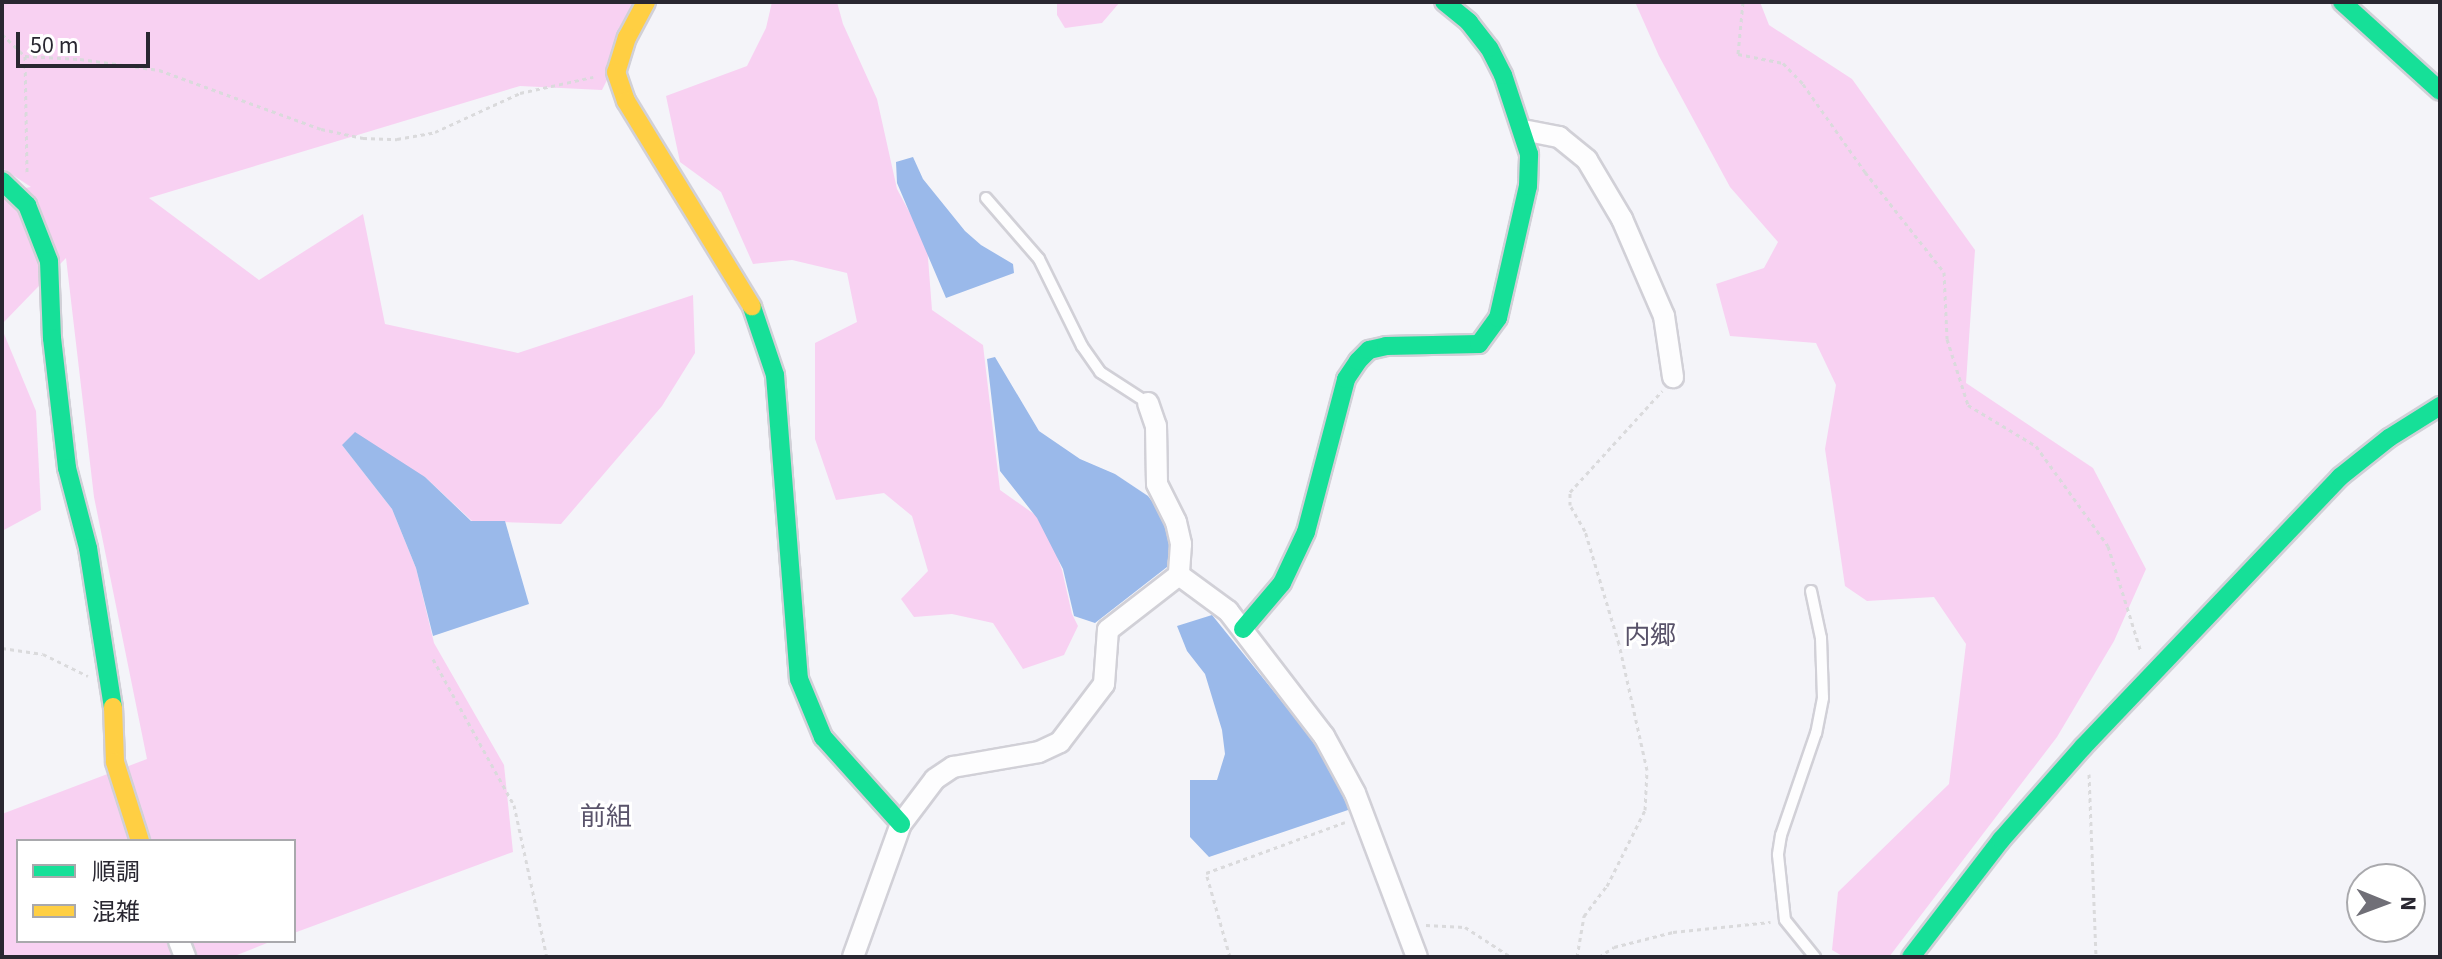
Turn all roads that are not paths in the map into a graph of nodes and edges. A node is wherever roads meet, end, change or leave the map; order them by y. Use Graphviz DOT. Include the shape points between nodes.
graph roads {
  1 [pos="646,2"];
  2 [pos="1444,2"];
  3 [pos="2342,2"];
  4 [pos="2440,91"];
  5 [pos="1523,130"];
  6 [pos="2,181"];
  7 [pos="986,198"];
  8 [pos="1673,377"];
  9 [pos="1148,403"];
  10 [pos="2440,406"];
  11 [pos="1179,575"];
  12 [pos="1811,591"];
  13 [pos="1243,629"];
  14 [pos="901,824"];
  15 [pos="139,839"];
  16 [pos="853,957"];
  17 [pos="1417,957"];
  18 [pos="1815,957"];
  19 [pos="1911,957"];
  1 -- 14 [label="street" via="616,72 626,101 757,316 775,375 799,679 823,737"];
  2 -- 5 [label="street" via="1489,48"];
  3 -- 4 [label="street"];
  5 -- 8 [label="street" via="1559,137 1587,160 1622,219 1664,316"];
  5 -- 13 [label="street" via="1528,186 1498,318 1489,335 1466,347 1386,346 1369,350 1358,361 1346,379 1306,532 1282,583"];
  6 -- 15 [label="street" via="27,205 49,261 67,468 88,548 112,688 115,762"];
  7 -- 9 [label="lane" via="1039,259 1100,372"];
  9 -- 11 [label="street" via="1156,426 1157,484 1181,544"];
  10 -- 19 [label="street" via="2340,477 2083,747 2001,840"];
  11 -- 13 [label="street" via="1228,611"];
  11 -- 14 [label="street" via="1108,630 1104,684 1060,742 1039,752 953,767 935,779"];
  12 -- 18 [label="lane" via="1821,638 1823,698 1778,855 1785,920"];
  13 -- 17 [label="street" via="1324,736 1363,816"];
  14 -- 16 [label="street"];
}
